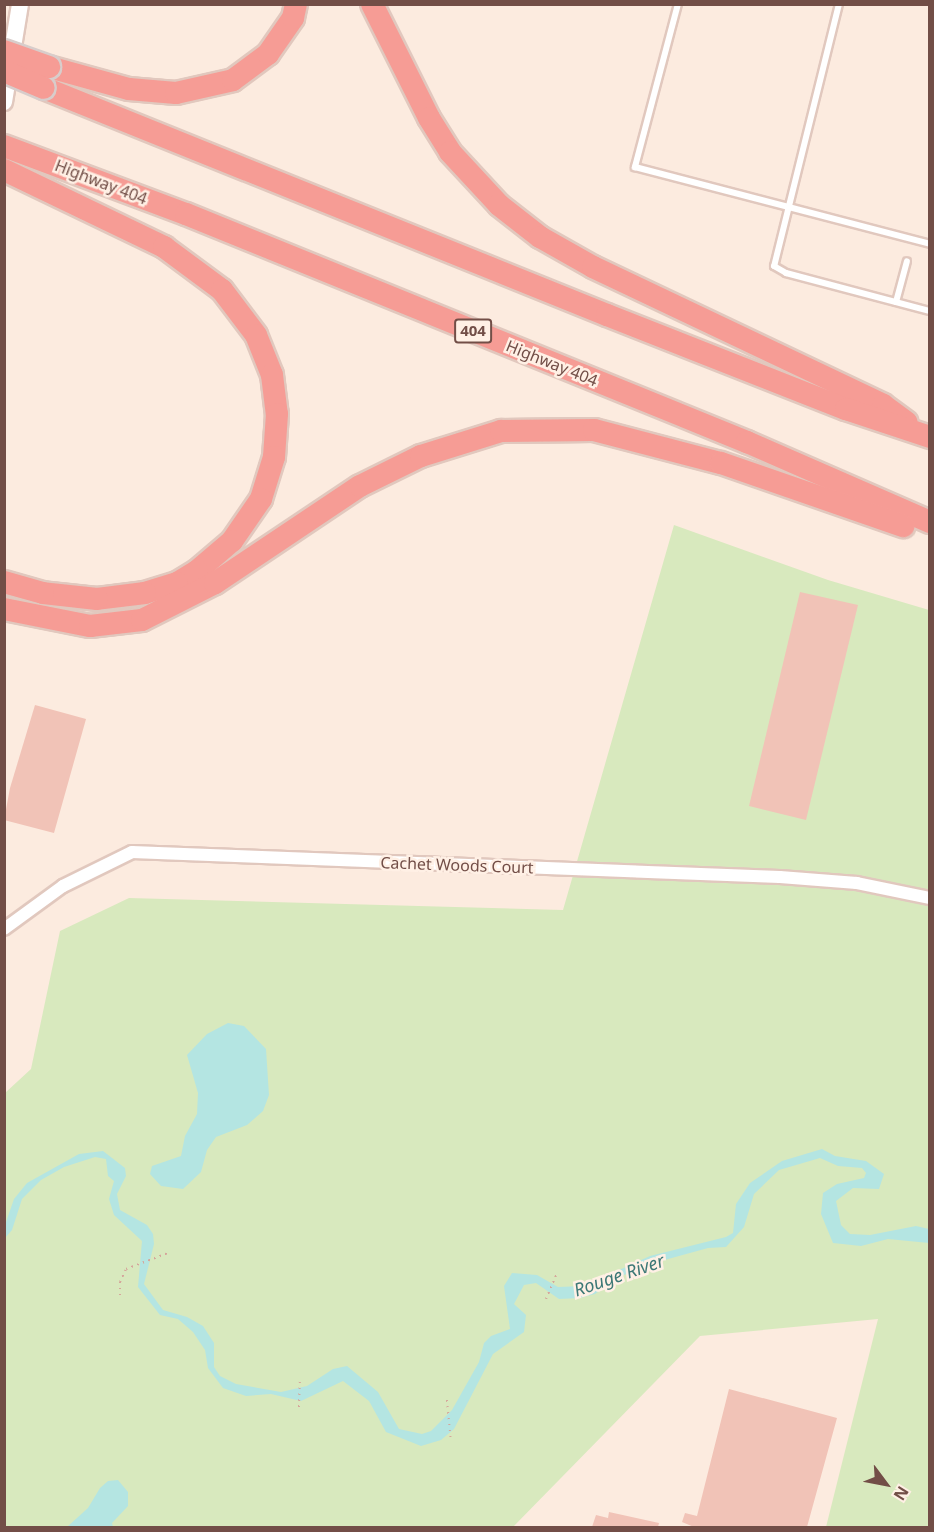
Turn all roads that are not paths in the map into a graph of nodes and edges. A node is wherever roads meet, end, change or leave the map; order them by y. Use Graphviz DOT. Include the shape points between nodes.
graph roads {
  1 [pos="20,4"];
  2 [pos="296,4"];
  3 [pos="372,4"];
  4 [pos="678,4"];
  5 [pos="839,4"];
  6 [pos="4,51"];
  7 [pos="4,71"];
  8 [pos="46,77"];
  9 [pos="4,102"];
  10 [pos="8,147"];
  11 [pos="6,171"];
  12 [pos="787,207"];
  13 [pos="930,244"];
  14 [pos="907,261"];
  15 [pos="896,302"];
  16 [pos="930,311"];
  17 [pos="926,436"];
  18 [pos="930,522"];
  19 [pos="930,529"];
  20 [pos="4,582"];
  21 [pos="4,609"];
  22 [pos="930,898"];
  23 [pos="4,929"];
  1 -- 9 [label="main road"];
  2 -- 8 [label="highway" via="293,18 268,54 233,80 176,93"];
  3 -- 17 [label="highway" via="450,152 515,218 593,267 883,405"];
  4 -- 12 [label="lane" via="635,167"];
  5 -- 12 [label="lane"];
  6 -- 8 [label="highway, bridge"];
  7 -- 8 [label="highway, bridge"];
  8 -- 17 [label="highway" via="835,405"];
  10 -- 18 [label="highway, Highway 404 / 404" via="186,214 725,433"];
  11 -- 20 [label="highway" via="164,247 222,290 256,335 272,375 277,414 274,457 261,499 232,541 197,571 177,583 145,592 97,599 43,593"];
  12 -- 13 [label="lane"];
  12 -- 15 [label="lane" via="774,266 786,273"];
  14 -- 15 [label="lane"];
  15 -- 16 [label="lane"];
  19 -- 21 [label="highway" via="911,528 721,462 594,429 501,431 421,456 360,486 215,583 142,620 90,626"];
  22 -- 23 [label="street, Cachet Woods Court" via="857,883 780,877 132,852 63,886"];
}
